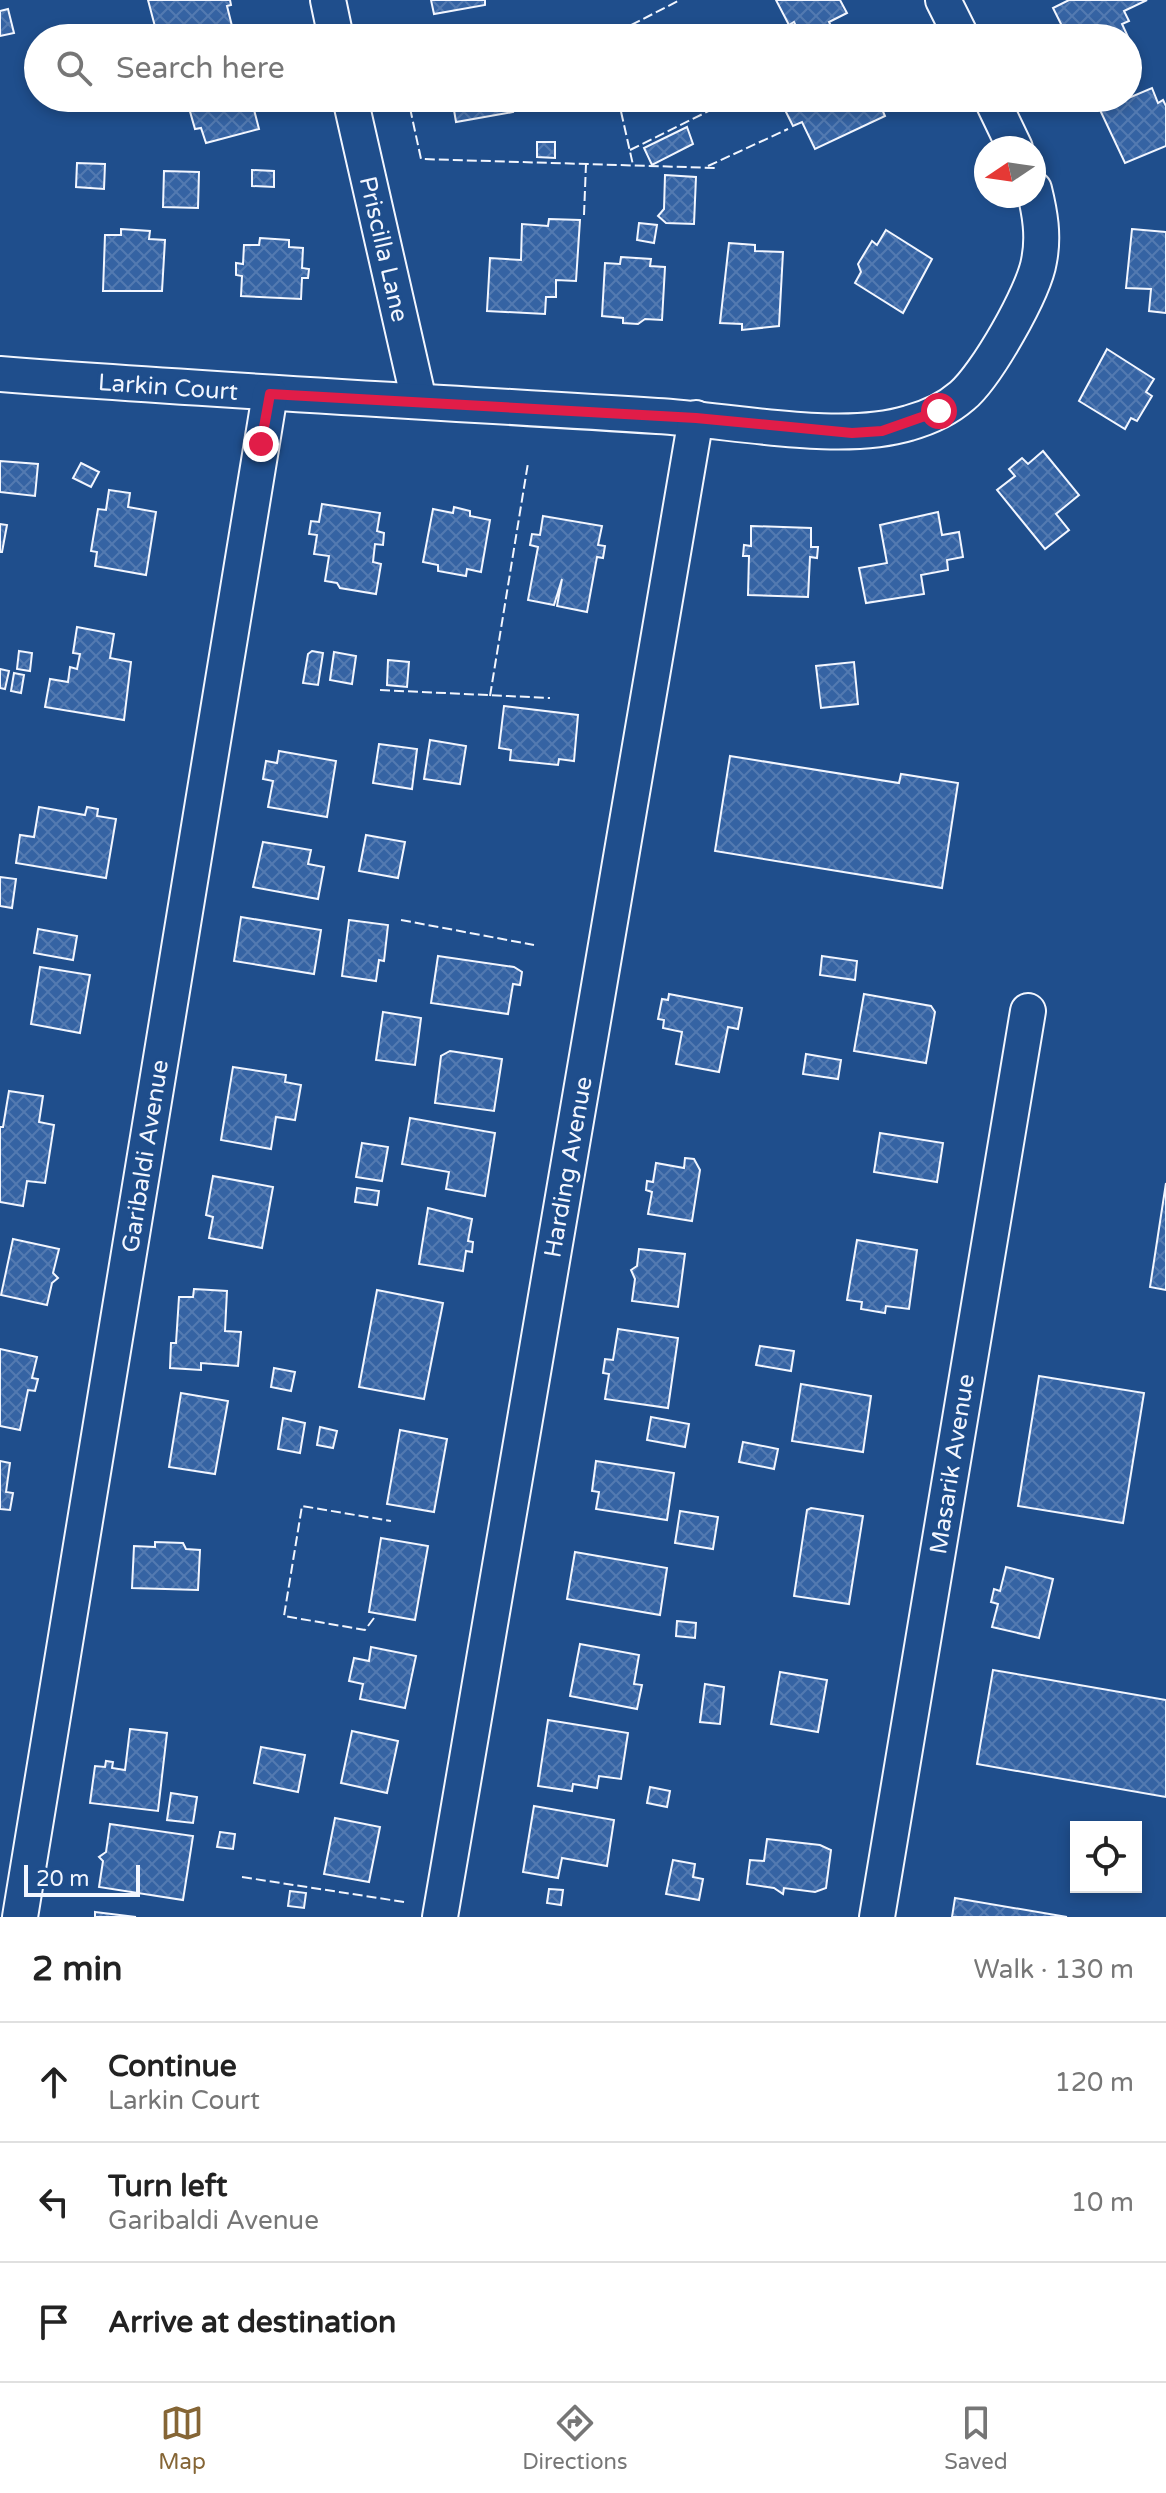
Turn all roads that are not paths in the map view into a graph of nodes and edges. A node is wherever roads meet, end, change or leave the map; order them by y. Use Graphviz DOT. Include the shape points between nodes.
graph roads {
  1 [pos="328,0"];
  2 [pos="943,0"];
  3 [pos="333,24"];
  4 [pos="955,24"];
  5 [pos="353,112"];
  6 [pos="998,112"];
  7 [pos="1009,136"];
  8 [pos="1037,208"];
  9 [pos="0,374"];
  10 [pos="270,394"];
  11 [pos="419,401"];
  12 [pos="696,418"];
  13 [pos="1028,1011"];
  14 [pos="20,1917"];
  15 [pos="440,1917"];
  16 [pos="877,1917"];
  1 -- 3 [label="street"];
  2 -- 4 [label="street"];
  5 -- 11 [label="street, Priscilla Lane"];
  6 -- 7 [label="street"];
  8 -- 12 [label="street, Larkin Court" via="1039,264 991,360 962,397 911,423 852,433"];
  9 -- 10 [label="street, Larkin Court"];
  10 -- 11 [label="street, Larkin Court"];
  10 -- 14 [label="street, Garibaldi Avenue"];
  11 -- 12 [label="street, Larkin Court"];
  12 -- 15 [label="street, Harding Avenue"];
  13 -- 16 [label="street, Masarik Avenue"];
}
